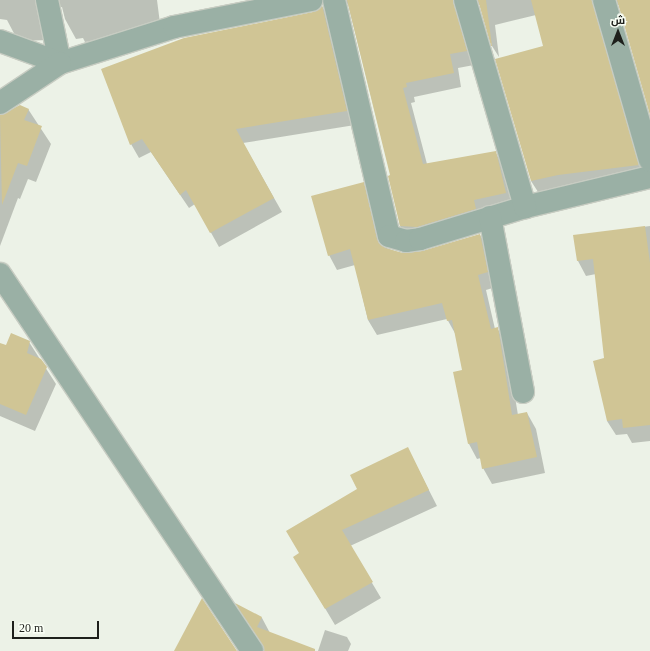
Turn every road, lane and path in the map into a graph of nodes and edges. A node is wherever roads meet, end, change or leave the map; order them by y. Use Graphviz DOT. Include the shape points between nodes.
graph roads {
  1 [pos="47,0"];
  2 [pos="311,0"];
  3 [pos="334,0"];
  4 [pos="465,0"];
  5 [pos="604,0"];
  6 [pos="251,6"];
  7 [pos="0,41"];
  8 [pos="60,63"];
  9 [pos="0,103"];
  10 [pos="650,160"];
  11 [pos="650,177"];
  12 [pos="525,207"];
  13 [pos="490,217"];
  14 [pos="0,274"];
  15 [pos="524,392"];
  16 [pos="252,651"];
  1 -- 8 [label="street"];
  2 -- 6 [label="street"];
  3 -- 13 [label="street" via="385,230 389,236 401,241 420,239"];
  4 -- 12 [label="street"];
  5 -- 10 [label="street"];
  6 -- 8 [label="street"];
  7 -- 8 [label="street"];
  8 -- 9 [label="street"];
  11 -- 12 [label="street"];
  12 -- 13 [label="street"];
  13 -- 15 [label="street"];
  14 -- 16 [label="street"];
}
